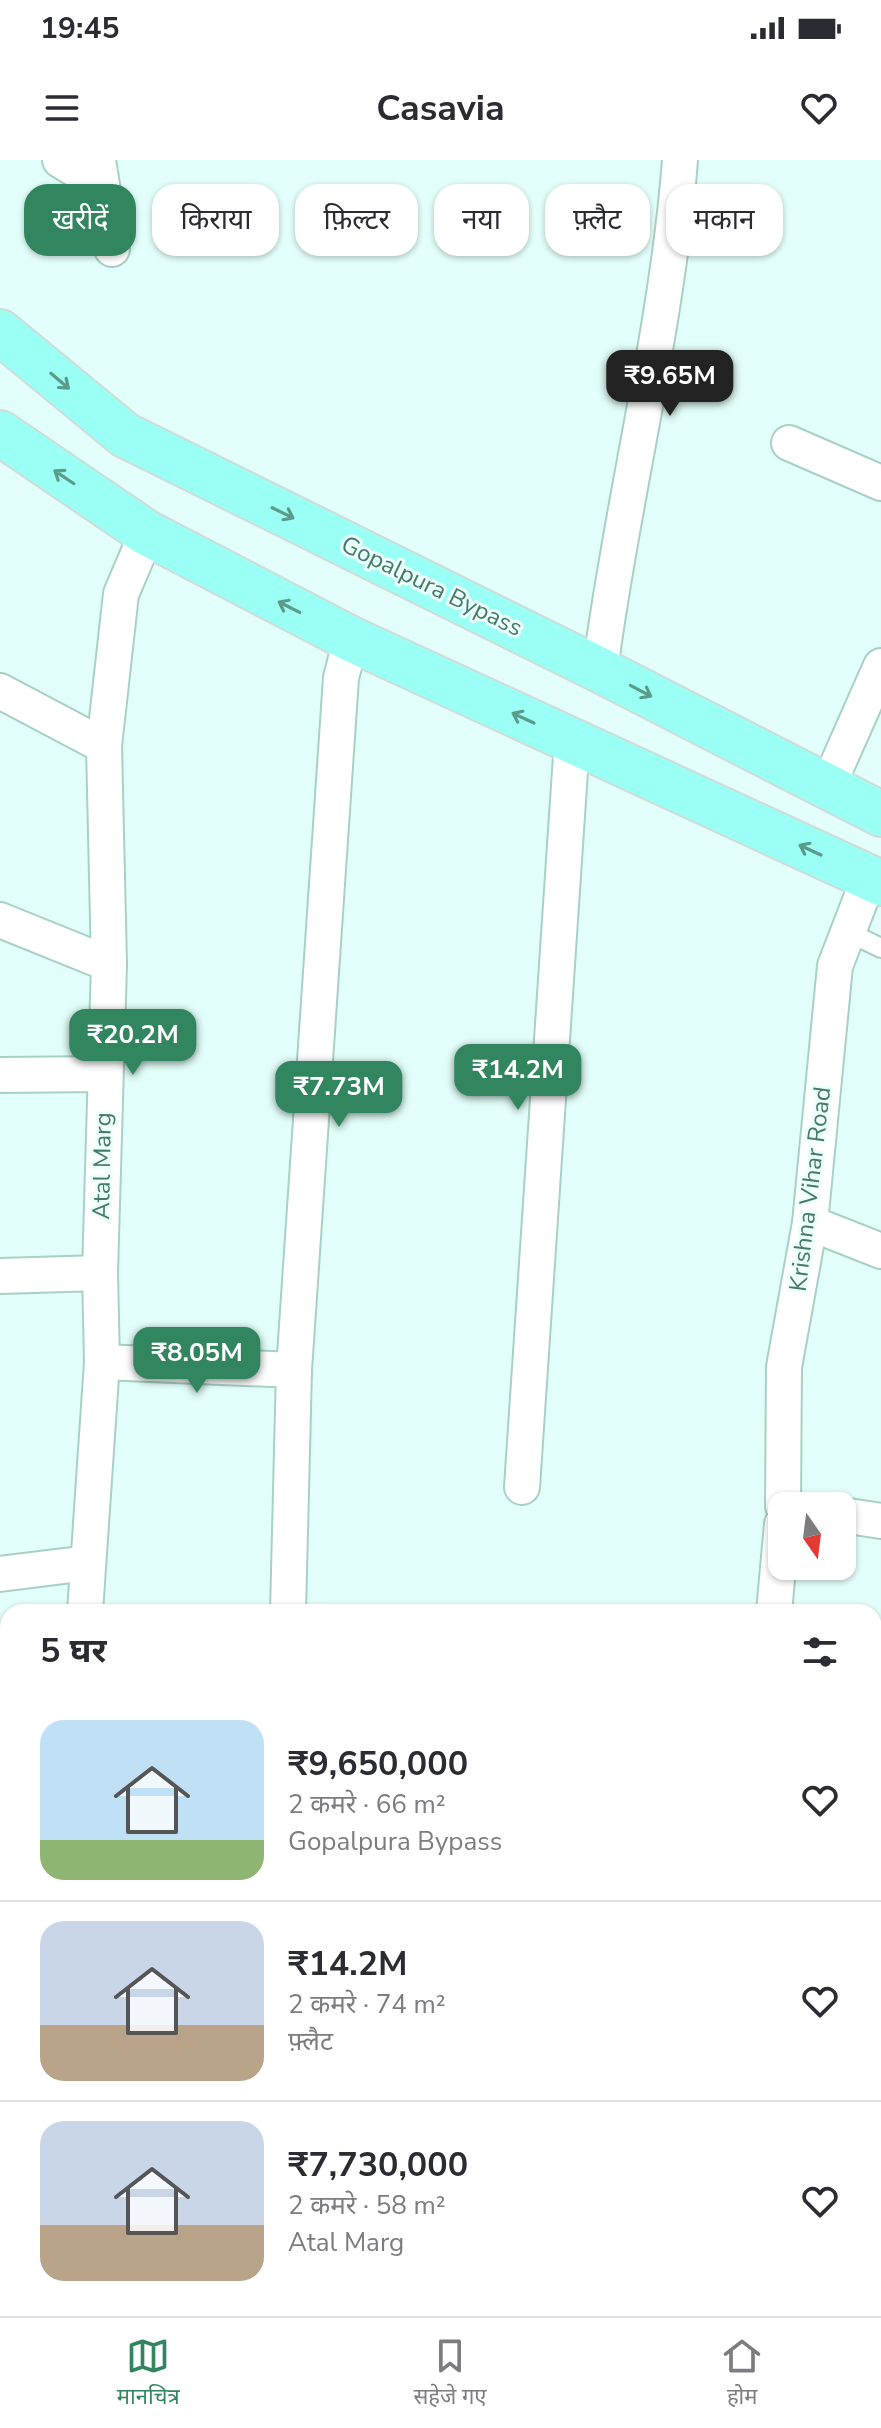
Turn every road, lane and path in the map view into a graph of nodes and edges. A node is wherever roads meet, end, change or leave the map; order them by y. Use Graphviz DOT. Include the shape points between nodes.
graph roads {
  1 [pos="60,160"];
  2 [pos="680,160"];
  3 [pos="100,173"];
  4 [pos="0,332"];
  5 [pos="0,433"];
  6 [pos="789,443"];
  7 [pos="881,483"];
  8 [pos="147,533"];
  9 [pos="351,639"];
  10 [pos="881,666"];
  11 [pos="600,670"];
  12 [pos="0,691"];
  13 [pos="572,741"];
  14 [pos="104,746"];
  15 [pos="827,788"];
  16 [pos="881,814"];
  17 [pos="875,880"];
  18 [pos="0,920"];
  19 [pos="848,932"];
  20 [pos="881,948"];
  21 [pos="109,964"];
  22 [pos="104,1074"];
  23 [pos="0,1075"];
  24 [pos="810,1223"];
  25 [pos="881,1251"];
  26 [pos="100,1273"];
  27 [pos="0,1276"];
  28 [pos="102,1362"];
  29 [pos="294,1370"];
  30 [pos="522,1487"];
  31 [pos="783,1492"];
  32 [pos="856,1517"];
  33 [pos="881,1521"];
  34 [pos="88,1563"];
  35 [pos="0,1574"];
  36 [pos="777,1580"];
  37 [pos="85,1604"];
  38 [pos="288,1604"];
  39 [pos="775,1604"];
  1 -- 3 [label="street"];
  2 -- 11 [label="street" via="675,223"];
  4 -- 11 [label="main road, Gopalpura Bypass, one-way" via="125,435"];
  8 -- 5 [label="main road, one-way"];
  6 -- 7 [label="street"];
  9 -- 8 [label="main road, one-way"];
  8 -- 14 [label="street, Atal Marg" via="121,594"];
  13 -- 9 [label="main road, one-way"];
  9 -- 29 [label="street" via="341,678"];
  10 -- 15 [label="street"];
  11 -- 15 [label="main road, Gopalpura Bypass, one-way"];
  12 -- 14 [label="street"];
  17 -- 13 [label="main road, one-way"];
  13 -- 30 [label="street"];
  14 -- 21 [label="street, Atal Marg"];
  15 -- 16 [label="main road, Gopalpura Bypass"];
  17 -- 19 [label="street, Krishna Vihar Road"];
  18 -- 21 [label="street"];
  19 -- 20 [label="lane"];
  19 -- 24 [label="street, Krishna Vihar Road" via="835,966"];
  21 -- 22 [label="street, Atal Marg"];
  22 -- 23 [label="street"];
  22 -- 26 [label="street, Atal Marg"];
  24 -- 25 [label="street"];
  24 -- 31 [label="street, Krishna Vihar Road" via="784,1367"];
  26 -- 27 [label="street"];
  26 -- 28 [label="street, Atal Marg"];
  28 -- 29 [label="street"];
  28 -- 34 [label="street, Atal Marg"];
  29 -- 38 [label="street"];
  32 -- 33 [label="street"];
  34 -- 35 [label="street"];
  34 -- 37 [label="street, Atal Marg"];
  36 -- 39 [label="street"];
}
